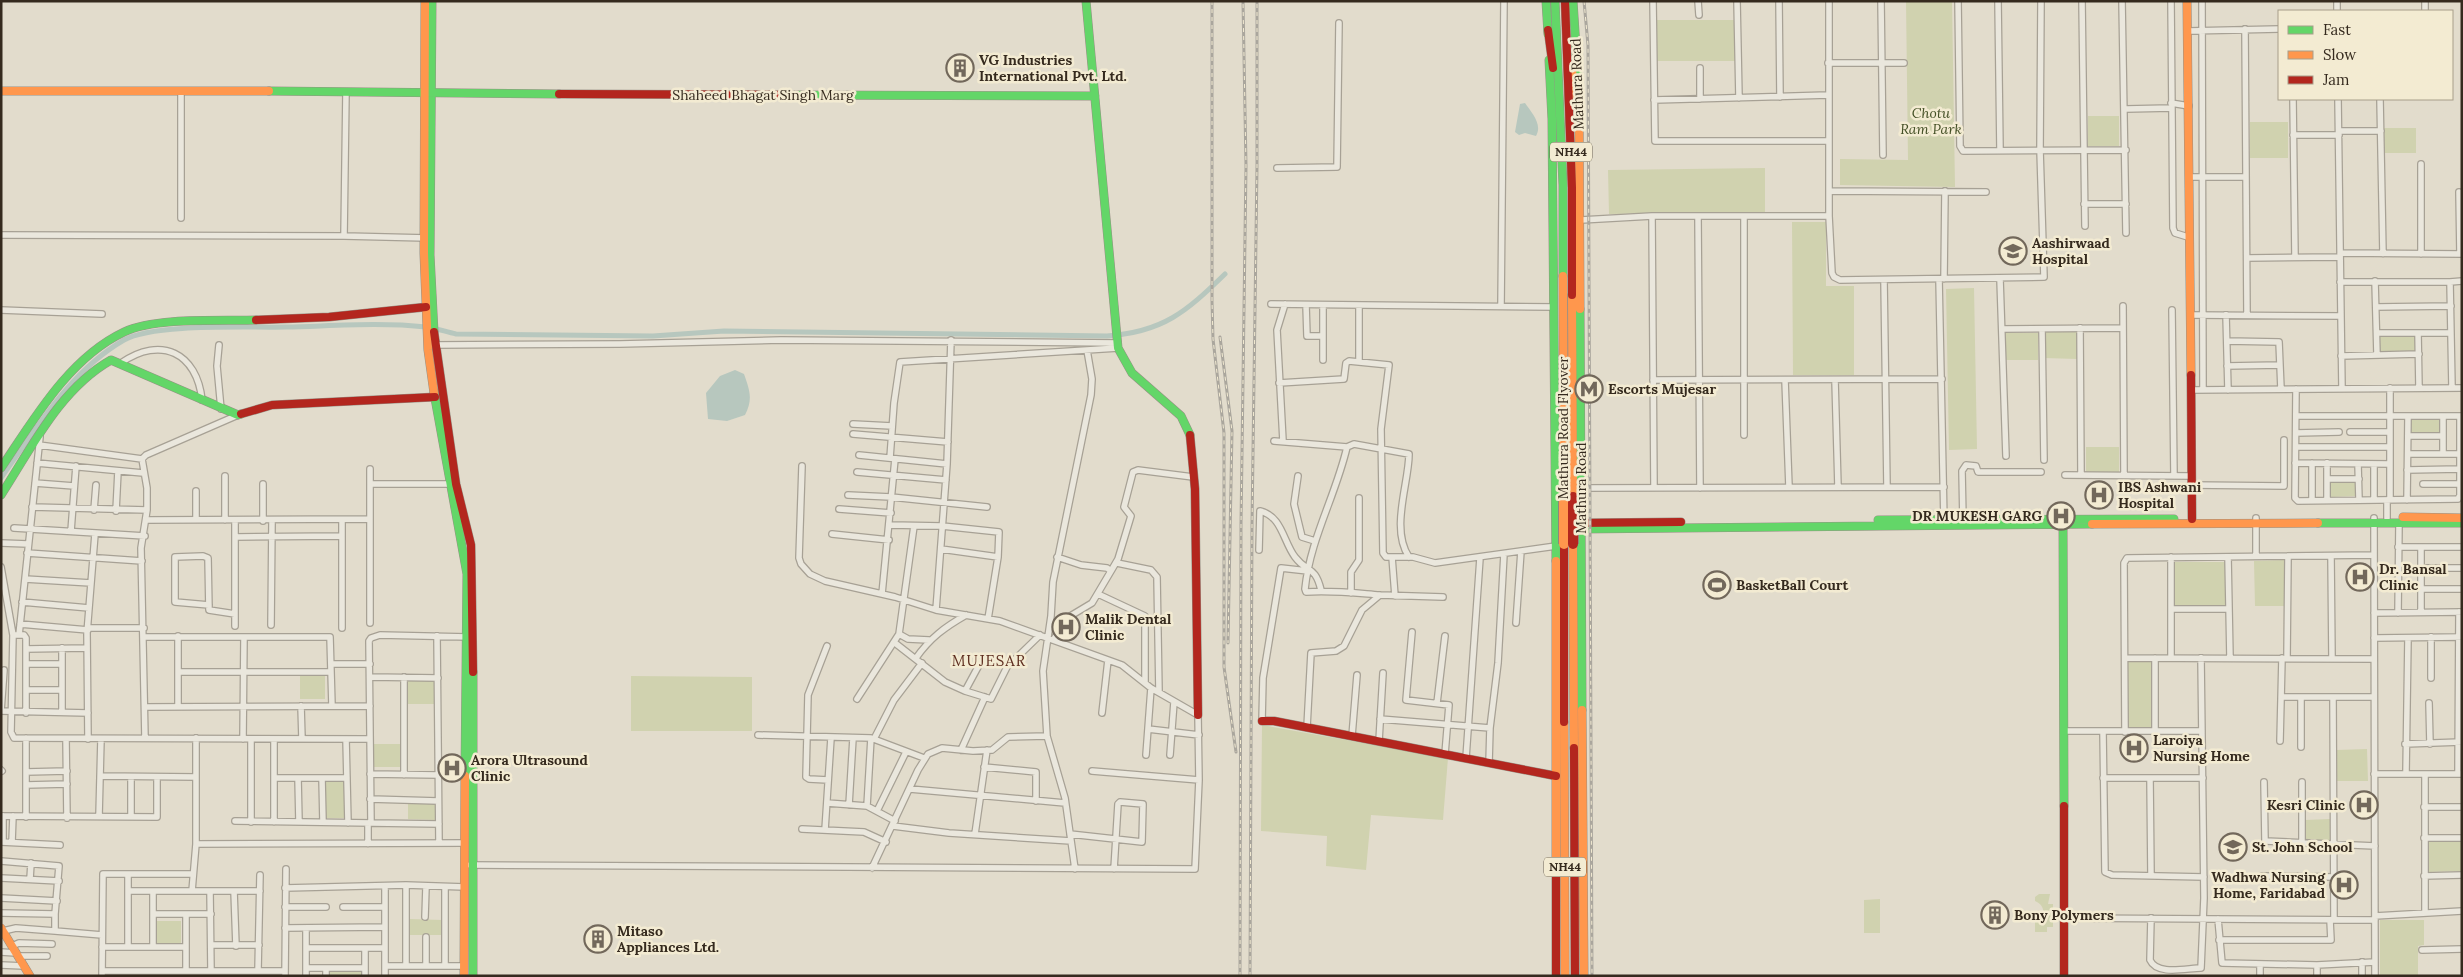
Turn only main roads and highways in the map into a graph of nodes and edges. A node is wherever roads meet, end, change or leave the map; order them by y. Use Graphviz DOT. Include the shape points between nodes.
graph roads {
  1 [pos="425,1"];
  2 [pos="432,1"];
  3 [pos="1086,1"];
  4 [pos="1546,1"];
  5 [pos="1555,1"];
  6 [pos="1565,1"];
  7 [pos="1573,1"];
  8 [pos="2187,1"];
  9 [pos="1548,30"];
  10 [pos="1567,53"];
  11 [pos="1,91"];
  12 [pos="428,93"];
  13 [pos="1095,96"];
  14 [pos="1579,110"];
  15 [pos="1560,113"];
  16 [pos="1579,191"];
  17 [pos="427,238"];
  18 [pos="1572,251"];
  19 [pos="426,307"];
  20 [pos="430,319"];
  21 [pos="432,341"];
  22 [pos="435,397"];
  23 [pos="1,468"];
  24 [pos="453,484"];
  25 [pos="1,495"];
  26 [pos="2462,518"];
  27 [pos="2192,519"];
  28 [pos="2256,520"];
  29 [pos="2374,520"];
  30 [pos="1944,522"];
  31 [pos="2063,522"];
  32 [pos="2462,523"];
  33 [pos="1556,526"];
  34 [pos="1581,526"];
  35 [pos="469,637"];
  36 [pos="1198,715"];
  37 [pos="1262,721"];
  38 [pos="1569,759"];
  39 [pos="1556,776"];
  40 [pos="468,869"];
  41 [pos="2,929"];
  42 [pos="464,971"];
  43 [pos="30,976"];
  44 [pos="473,976"];
  45 [pos="1556,976"];
  46 [pos="1565,976"];
  47 [pos="1575,976"];
  48 [pos="1584,976"];
  49 [pos="2064,976"];
  1 -- 12 [label="main road"];
  2 -- 12 [label="main road"];
  3 -- 13 [label="main road"];
  4 -- 9 [label="main road, Mathura Road"];
  5 -- 15 [label="main road, Mathura Road Flyover / NH44"];
  6 -- 10 [label="main road, NH44"];
  7 -- 14 [label="main road, Mathura Road" via="1580,79"];
  8 -- 27 [label="main road"];
  9 -- 15 [label="main road"];
  9 -- 33 [label="main road, Mathura Road" via="1552,119"];
  10 -- 14 [label="main road"];
  10 -- 18 [label="main road, Mathura Road / NH44"];
  11 -- 12 [label="main road, Shaheed Bhagat Singh Marg"];
  12 -- 13 [label="main road, Shaheed Bhagat Singh Marg"];
  12 -- 17 [label="main road"];
  13 -- 36 [label="main road" via="1121,358 1133,376 1178,413 1189,433 1193,478"];
  14 -- 16 [label="main road, Mathura Road"];
  15 -- 38 [label="main road, Mathura Road Flyover / NH44, bridge"];
  16 -- 18 [label="main road"];
  16 -- 34 [label="main road, Mathura Road" via="1582,220"];
  17 -- 19 [label="main road"];
  17 -- 20 [label="main road"];
  18 -- 38 [label="main road, Mathura Road Flyover / NH44, bridge"];
  19 -- 20 [label="main road"];
  19 -- 23 [label="main road" via="338,316 160,323 125,332 68,374"];
  20 -- 21 [label="main road"];
  21 -- 22 [label="main road"];
  21 -- 24 [label="main road"];
  22 -- 24 [label="main road"];
  22 -- 25 [label="main road" via="272,405 238,415 121,363 109,361 62,401 40,440"];
  24 -- 35 [label="main road" via="471,546"];
  26 -- 29 [label="main road"];
  27 -- 28 [label="main road"];
  27 -- 31 [label="main road"];
  28 -- 29 [label="main road"];
  28 -- 31 [label="main road"];
  29 -- 32 [label="main road"];
  30 -- 31 [label="main road"];
  30 -- 31 [label="main road"];
  30 -- 34 [label="main road"];
  31 -- 49 [label="main road"];
  33 -- 34 [label="main road"];
  33 -- 39 [label="main road, Mathura Road"];
  34 -- 48 [label="main road, Mathura Road"];
  35 -- 40 [label="main road"];
  35 -- 40 [label="main road" via="464,844"];
  37 -- 39 [label="main road"];
  38 -- 46 [label="main road, Mathura Road Flyover / NH44"];
  38 -- 47 [label="main road, Mathura Road Flyover / NH44"];
  39 -- 45 [label="main road, Mathura Road"];
  40 -- 42 [label="main road"];
  40 -- 44 [label="main road"];
  41 -- 43 [label="main road"];
}
